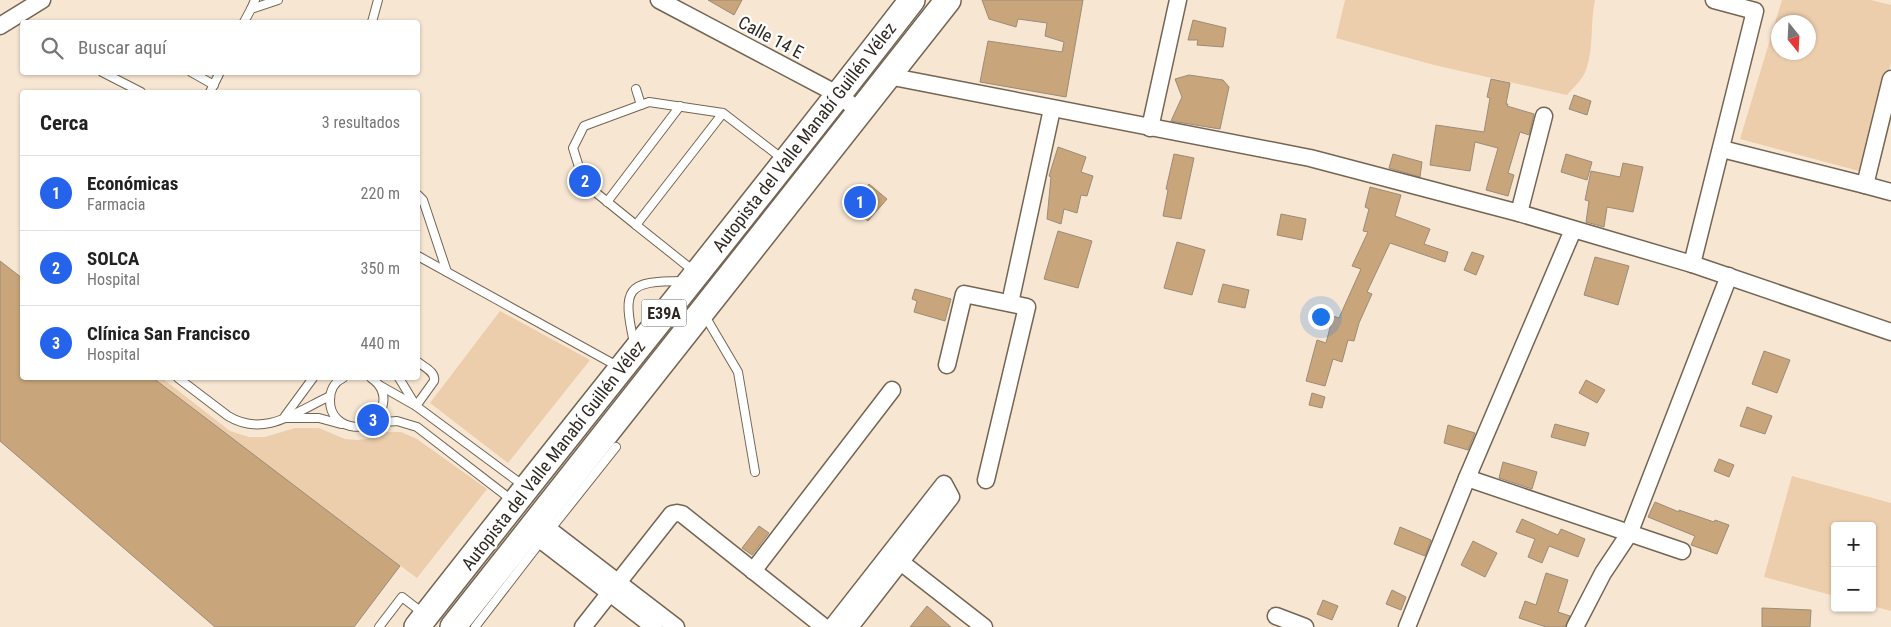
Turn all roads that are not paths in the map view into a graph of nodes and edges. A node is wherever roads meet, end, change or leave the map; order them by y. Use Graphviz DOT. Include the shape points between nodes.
graph roads {
  1 [pos="255,0"];
  2 [pos="278,0"];
  3 [pos="378,0"];
  4 [pos="912,0"];
  5 [pos="948,0"];
  6 [pos="1178,0"];
  7 [pos="1714,0"];
  8 [pos="664,1"];
  9 [pos="35,2"];
  10 [pos="251,9"];
  11 [pos="245,20"];
  12 [pos="373,20"];
  13 [pos="0,26"];
  14 [pos="108,75"];
  15 [pos="196,75"];
  16 [pos="219,75"];
  17 [pos="888,76"];
  18 [pos="1891,79"];
  19 [pos="214,85"];
  20 [pos="636,89"];
  21 [pos="137,90"];
  22 [pos="211,90"];
  23 [pos="839,95"];
  24 [pos="641,106"];
  25 [pos="680,106"];
  26 [pos="1052,109"];
  27 [pos="860,112"];
  28 [pos="723,113"];
  29 [pos="1544,116"];
  30 [pos="1150,128"];
  31 [pos="1722,148"];
  32 [pos="787,162"];
  33 [pos="1865,186"];
  34 [pos="1891,192"];
  35 [pos="420,197"];
  36 [pos="607,202"];
  37 [pos="1519,213"];
  38 [pos="636,225"];
  39 [pos="1573,230"];
  40 [pos="420,257"];
  41 [pos="1692,264"];
  42 [pos="447,272"];
  43 [pos="1728,276"];
  44 [pos="693,278"];
  45 [pos="1010,303"];
  46 [pos="702,312"];
  47 [pos="1891,332"];
  48 [pos="628,359"];
  49 [pos="420,364"];
  50 [pos="947,365"];
  51 [pos="183,380"];
  52 [pos="312,380"];
  53 [pos="340,380"];
  54 [pos="373,380"];
  55 [pos="399,380"];
  56 [pos="647,382"];
  57 [pos="379,385"];
  58 [pos="892,390"];
  59 [pos="330,396"];
  60 [pos="416,406"];
  61 [pos="283,418"];
  62 [pos="372,423"];
  63 [pos="346,426"];
  64 [pos="755,472"];
  65 [pos="1467,478"];
  66 [pos="986,480"];
  67 [pos="520,495"];
  68 [pos="540,530"];
  69 [pos="1629,534"];
  70 [pos="1682,551"];
  71 [pos="895,558"];
  72 [pos="753,571"];
  73 [pos="614,587"];
  74 [pos="1276,616"];
  75 [pos="471,618"];
  76 [pos="421,621"];
  77 [pos="379,627"];
  78 [pos="583,627"];
  79 [pos="654,627"];
  80 [pos="676,627"];
  81 [pos="824,627"];
  82 [pos="832,627"];
  83 [pos="850,627"];
  84 [pos="984,627"];
  85 [pos="1305,627"];
  86 [pos="1407,627"];
  87 [pos="1575,627"];
  1 -- 10 [label="lane"];
  2 -- 10 [label="lane"];
  3 -- 12 [label="lane"];
  4 -- 23 [label="main road, Autopista del Valle Manabí Guillén Vélez / E39A"];
  5 -- 17 [label="main road, Autopista del Valle Manabí Guillén Vélez / E39A"];
  6 -- 30 [label="street"];
  7 -- 31 [label="street" via="1755,11"];
  8 -- 23 [label="street, Calle 14 E"];
  9 -- 13 [label="street"];
  10 -- 11 [label="lane"];
  14 -- 21 [label="lane"];
  15 -- 19 [label="lane"];
  16 -- 19 [label="lane"];
  17 -- 26 [label="street"];
  17 -- 27 [label="main road, Autopista del Valle Manabí Guillén Vélez / E39A"];
  18 -- 33 [label="street"];
  19 -- 22 [label="lane"];
  20 -- 24 [label="lane"];
  23 -- 27 [label="street, Calle 14 E"];
  23 -- 32 [label="main road, Autopista del Valle Manabí Guillén Vélez / E39A"];
  24 -- 25 [label="lane" via="649,102"];
  24 -- 36 [label="lane" via="584,126 573,148 584,183"];
  25 -- 28 [label="lane"];
  25 -- 36 [label="lane"];
  26 -- 30 [label="street"];
  26 -- 45 [label="street"];
  27 -- 46 [label="main road, Autopista del Valle Manabí Guillén Vélez / E39A"];
  28 -- 32 [label="lane"];
  28 -- 38 [label="lane"];
  29 -- 37 [label="street"];
  30 -- 37 [label="street" via="1310,158"];
  31 -- 33 [label="street"];
  31 -- 41 [label="street"];
  32 -- 44 [label="main road, Autopista del Valle Manabí Guillén Vélez / E39A"];
  33 -- 34 [label="street"];
  35 -- 42 [label="lane"];
  36 -- 38 [label="lane"];
  37 -- 39 [label="street"];
  38 -- 44 [label="lane"];
  39 -- 41 [label="street"];
  39 -- 65 [label="street"];
  40 -- 42 [label="lane"];
  41 -- 43 [label="street"];
  42 -- 48 [label="lane"];
  43 -- 47 [label="street"];
  43 -- 69 [label="street"];
  44 -- 48 [label="main road, Autopista del Valle Manabí Guillén Vélez / E39A"];
  44 -- 48 [label="lane" via="646,283 632,293 628,302"];
  45 -- 50 [label="street" via="964,294"];
  45 -- 66 [label="street" via="1027,307"];
  46 -- 56 [label="main road, Autopista del Valle Manabí Guillén Vélez / E39A"];
  46 -- 64 [label="lane" via="738,372"];
  48 -- 56 [label="main road"];
  48 -- 67 [label="main road, Autopista del Valle Manabí Guillén Vélez / E39A"];
  49 -- 60 [label="lane" via="435,377"];
  51 -- 61 [label="lane" via="236,421 256,426"];
  52 -- 61 [label="lane"];
  53 -- 59 [label="lane" via="332,387"];
  54 -- 57 [label="lane"];
  55 -- 60 [label="lane"];
  56 -- 68 [label="main road, Autopista del Valle Manabí Guillén Vélez / E39A" via="608,448"];
  57 -- 60 [label="lane"];
  57 -- 62 [label="lane" via="383,393 382,410"];
  58 -- 72 [label="street"];
  59 -- 61 [label="lane"];
  59 -- 63 [label="lane" via="332,414"];
  60 -- 67 [label="lane"];
  61 -- 63 [label="lane" via="319,418"];
  62 -- 63 [label="lane" via="364,427"];
  62 -- 67 [label="lane" via="396,421 417,427"];
  65 -- 69 [label="street"];
  65 -- 86 [label="street"];
  67 -- 76 [label="main road, Autopista del Valle Manabí Guillén Vélez / E39A"];
  68 -- 73 [label="street"];
  68 -- 75 [label="main road, Autopista del Valle Manabí Guillén Vélez / E39A"];
  69 -- 70 [label="street"];
  69 -- 87 [label="street" via="1603,573"];
  71 -- 82 [label="street"];
  71 -- 83 [label="street"];
  71 -- 84 [label="street"];
  72 -- 73 [label="street" via="677,513 672,514"];
  72 -- 81 [label="street"];
  73 -- 78 [label="street"];
  73 -- 79 [label="street"];
  73 -- 80 [label="street"];
  74 -- 85 [label="street"];
  76 -- 77 [label="lane" via="402,597"];
}
